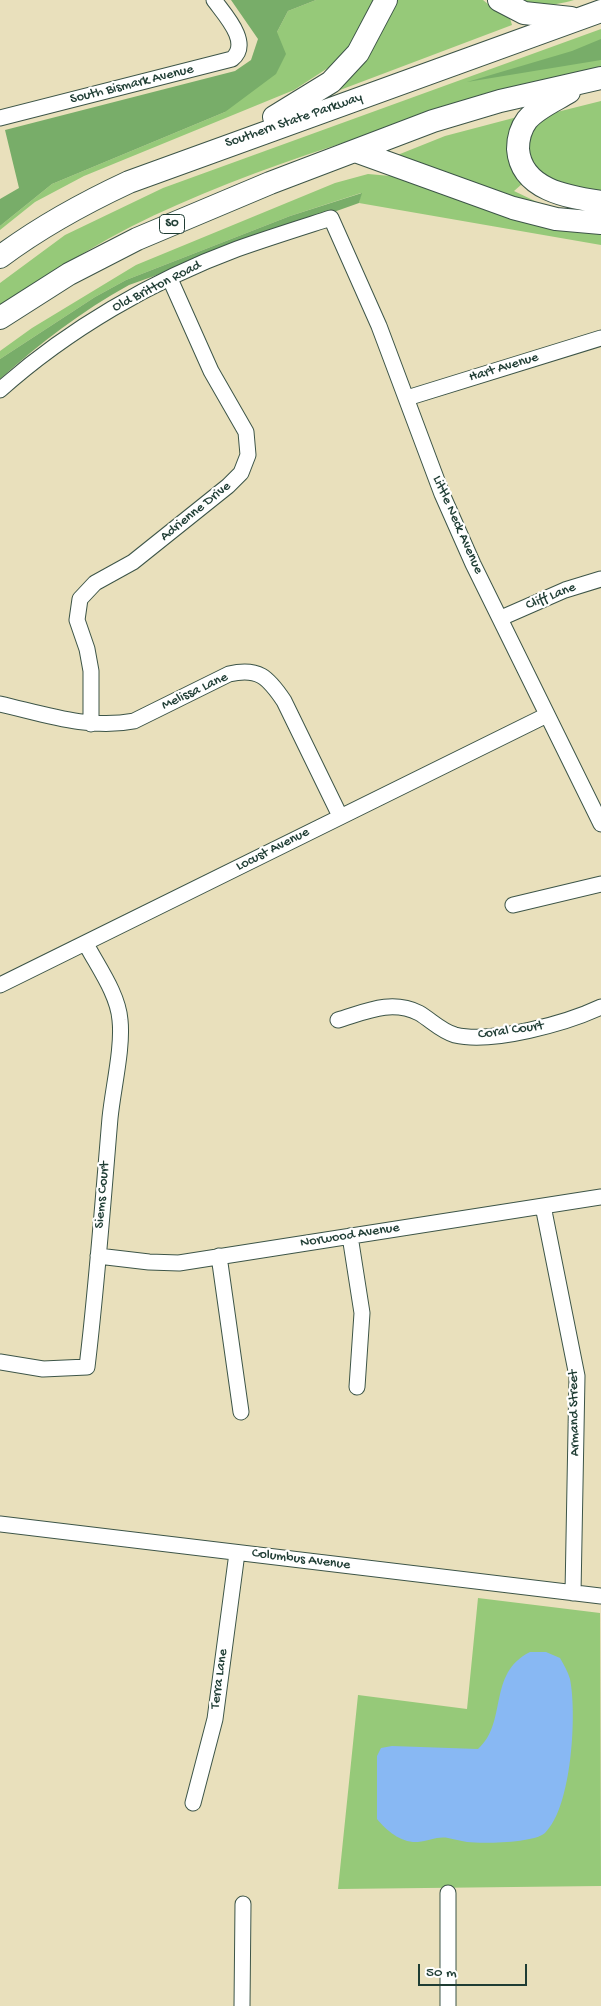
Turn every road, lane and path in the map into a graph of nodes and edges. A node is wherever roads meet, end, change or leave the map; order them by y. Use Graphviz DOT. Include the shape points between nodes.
graph roads {
  1 [pos="214,0"];
  2 [pos="386,0"];
  3 [pos="498,0"];
  4 [pos="594,13"];
  5 [pos="592,80"];
  6 [pos="0,118"];
  7 [pos="236,142"];
  8 [pos="355,151"];
  9 [pos="601,202"];
  10 [pos="331,218"];
  11 [pos="601,223"];
  12 [pos="0,257"];
  13 [pos="170,279"];
  14 [pos="0,318"];
  15 [pos="601,338"];
  16 [pos="0,390"];
  17 [pos="407,398"];
  18 [pos="601,579"];
  19 [pos="501,618"];
  20 [pos="0,704"];
  21 [pos="547,715"];
  22 [pos="91,724"];
  23 [pos="340,816"];
  24 [pos="601,824"];
  25 [pos="601,884"];
  26 [pos="513,905"];
  27 [pos="86,944"];
  28 [pos="0,985"];
  29 [pos="601,1007"];
  30 [pos="338,1020"];
  31 [pos="601,1197"];
  32 [pos="543,1206"];
  33 [pos="350,1236"];
  34 [pos="98,1256"];
  35 [pos="219,1256"];
  36 [pos="0,1362"];
  37 [pos="357,1387"];
  38 [pos="241,1412"];
  39 [pos="0,1524"];
  40 [pos="237,1553"];
  41 [pos="572,1593"];
  42 [pos="601,1596"];
  43 [pos="193,1804"];
  44 [pos="448,1893"];
  45 [pos="243,1904"];
  46 [pos="242,2006"];
  47 [pos="448,2006"];
  1 -- 6 [label="street, South Bismark Avenue" via="239,41 234,57 229,60"];
  2 -- 7 [label="highway" via="358,53 331,82"];
  3 -- 4 [label="highway" via="537,16 568,18"];
  4 -- 7 [label="highway, Southern State Parkway"];
  5 -- 8 [label="highway, SO" via="433,121"];
  5 -- 9 [label="highway" via="527,120 518,139 519,156 525,171 550,191"];
  7 -- 12 [label="highway, Southern State Parkway" via="137,178 92,200"];
  8 -- 11 [label="highway" via="513,208 556,219"];
  8 -- 14 [label="highway, SO" via="137,239 68,274"];
  10 -- 13 [label="street, Old Britton Road" via="236,249"];
  10 -- 17 [label="street, Little Neck Avenue"];
  13 -- 16 [label="street, Old Britton Road" via="84,326"];
  13 -- 22 [label="street, Adrienne Drive" via="211,371 246,432 248,455 241,473 228,486 133,562 95,583 80,599 77,620 91,671"];
  15 -- 17 [label="street, Hart Avenue"];
  17 -- 19 [label="street, Little Neck Avenue" via="442,494"];
  18 -- 19 [label="street, Cliff Lane" via="565,590"];
  19 -- 21 [label="street, Little Neck Avenue"];
  20 -- 22 [label="street, Melissa Lane"];
  21 -- 23 [label="street, Locust Avenue"];
  21 -- 24 [label="street, Little Neck Avenue"];
  22 -- 23 [label="street, Melissa Lane" via="134,721 229,674 256,672 273,684 284,701"];
  23 -- 27 [label="street, Locust Avenue"];
  25 -- 26 [label="street"];
  27 -- 28 [label="street, Locust Avenue"];
  27 -- 34 [label="street, Siems Court" via="115,1000 120,1018"];
  29 -- 30 [label="street, Coral Court" via="577,1018 484,1038 455,1035 420,1014 393,1006 370,1009"];
  31 -- 32 [label="street, Norwood Avenue"];
  32 -- 33 [label="street, Norwood Avenue"];
  32 -- 41 [label="street, Armand Street" via="577,1376"];
  33 -- 35 [label="street, Norwood Avenue"];
  33 -- 37 [label="street" via="362,1314"];
  34 -- 35 [label="street, Norwood Avenue" via="178,1263"];
  34 -- 36 [label="street, Siems Court" via="87,1367 43,1369"];
  35 -- 38 [label="street"];
  39 -- 40 [label="street, Columbus Avenue"];
  40 -- 41 [label="street, Columbus Avenue"];
  40 -- 43 [label="street, Terra Lane" via="215,1719"];
  41 -- 42 [label="street, Columbus Avenue"];
  44 -- 47 [label="street"];
  45 -- 46 [label="street"];
}
